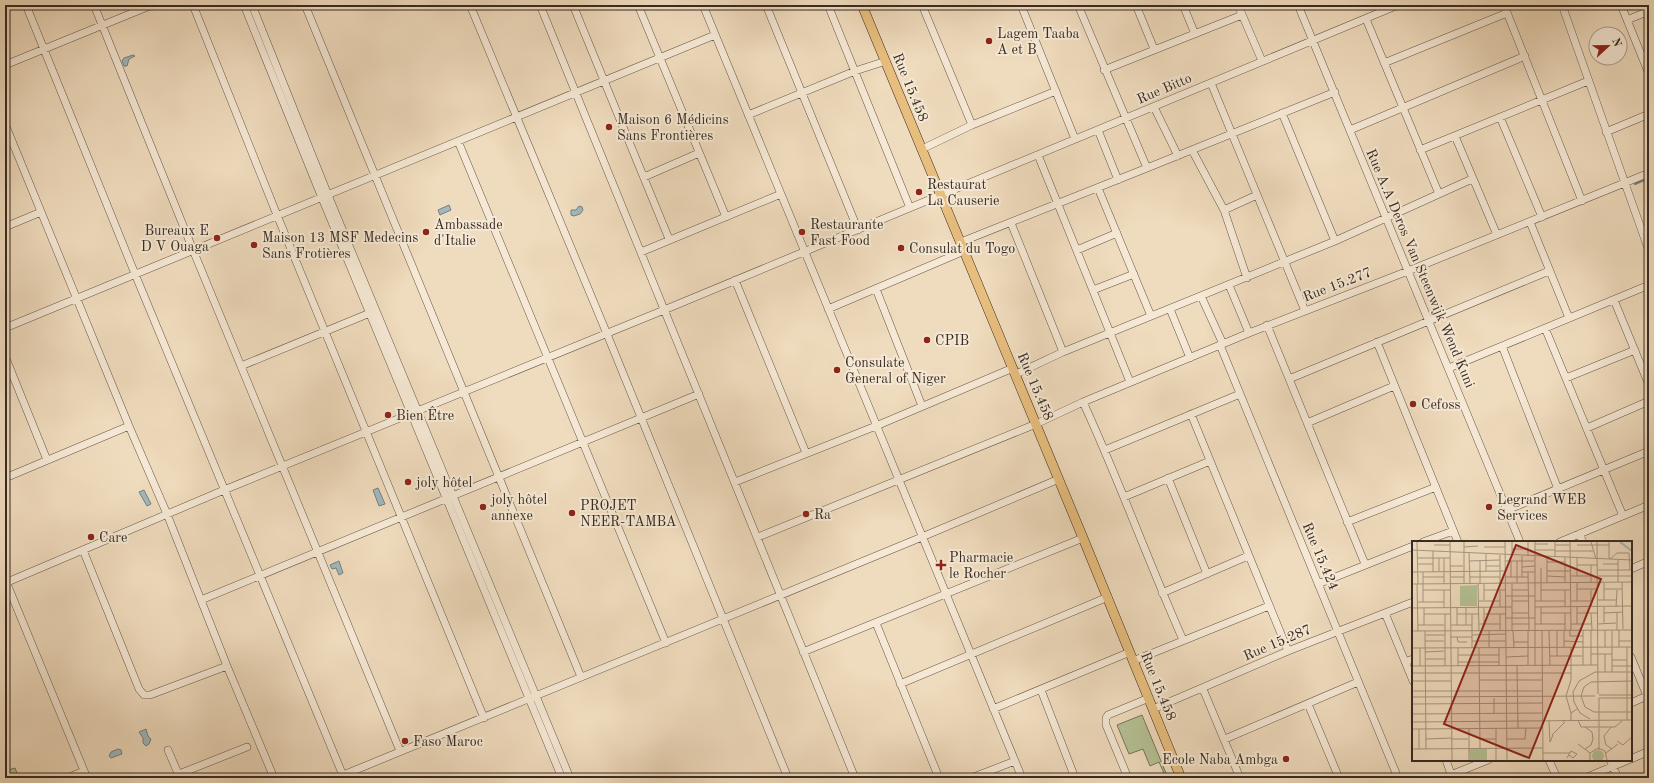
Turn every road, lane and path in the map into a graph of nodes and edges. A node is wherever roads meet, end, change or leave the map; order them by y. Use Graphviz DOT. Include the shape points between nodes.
graph roads {
  1 [pos="26,5"];
  2 [pos="94,5"];
  3 [pos="152,5"];
  4 [pos="193,5"];
  5 [pos="244,5"];
  6 [pos="252,5"];
  7 [pos="305,5"];
  8 [pos="470,5"];
  9 [pos="540,5"];
  10 [pos="572,5"];
  11 [pos="638,5"];
  12 [pos="703,5"];
  13 [pos="766,5"];
  14 [pos="828,5"];
  15 [pos="862,5"];
  16 [pos="922,5"];
  17 [pos="1021,5"];
  18 [pos="1078,5"];
  19 [pos="1136,5"];
  20 [pos="1183,5"];
  21 [pos="1238,5"];
  22 [pos="1298,5"];
  23 [pos="1398,5"];
  24 [pos="1504,5"];
  25 [pos="1562,5"];
  26 [pos="1621,5"];
  27 [pos="1649,11"];
  28 [pos="1507,13"];
  29 [pos="1242,15"];
  30 [pos="1366,19"];
  31 [pos="1627,20"];
  32 [pos="102,26"];
  33 [pos="1194,34"];
  34 [pos="715,35"];
  35 [pos="1313,40"];
  36 [pos="45,49"];
  37 [pos="1154,49"];
  38 [pos="1525,56"];
  39 [pos="659,58"];
  40 [pos="886,61"];
  41 [pos="1262,62"];
  42 [pos="1384,63"];
  43 [pos="1647,63"];
  44 [pos="5,66"];
  45 [pos="1104,70"];
  46 [pos="856,72"];
  47 [pos="1649,74"];
  48 [pos="604,81"];
  49 [pos="1588,81"];
  50 [pos="1211,83"];
  51 [pos="1056,91"];
  52 [pos="803,92"];
  53 [pos="1335,92"];
  54 [pos="576,93"];
  55 [pos="1542,100"];
  56 [pos="1154,107"];
  57 [pos="1402,107"];
  58 [pos="1282,114"];
  59 [pos="1649,114"];
  60 [pos="748,115"];
  61 [pos="516,118"];
  62 [pos="1126,118"];
  63 [pos="1500,118"];
  64 [pos="5,124"];
  65 [pos="972,125"];
  66 [pos="1098,130"];
  67 [pos="1350,130"];
  68 [pos="1606,132"];
  69 [pos="1232,134"];
  70 [pos="1455,136"];
  71 [pos="1075,139"];
  72 [pos="458,141"];
  73 [pos="922,149"];
  74 [pos="1192,150"];
  75 [pos="1420,150"];
  76 [pos="699,153"];
  77 [pos="1038,155"];
  78 [pos="1178,156"];
  79 [pos="1148,168"];
  80 [pos="1649,173"];
  81 [pos="375,176"];
  82 [pos="644,177"];
  83 [pos="1472,179"];
  84 [pos="1118,180"];
  85 [pos="1624,183"];
  86 [pos="1098,188"];
  87 [pos="781,194"];
  88 [pos="1438,194"];
  89 [pos="940,195"];
  90 [pos="325,196"];
  91 [pos="1257,196"];
  92 [pos="1582,201"];
  93 [pos="1058,204"];
  94 [pos="910,208"];
  95 [pos="1224,210"];
  96 [pos="41,212"];
  97 [pos="277,216"];
  98 [pos="726,217"];
  99 [pos="1542,217"];
  100 [pos="1386,218"];
  101 [pos="1530,222"];
  102 [pos="1011,223"];
  103 [pos="5,226"];
  104 [pos="858,230"];
  105 [pos="1117,233"];
  106 [pos="1497,235"];
  107 [pos="669,240"];
  108 [pos="961,242"];
  109 [pos="1335,242"];
  110 [pos="193,250"];
  111 [pos="1077,250"];
  112 [pos="804,251"];
  113 [pos="964,251"];
  114 [pos="1649,251"];
  115 [pos="641,252"];
  116 [pos="1285,262"];
  117 [pos="1408,271"];
  118 [pos="1549,271"];
  119 [pos="135,274"];
  120 [pos="1134,274"];
  121 [pos="1247,278"];
  122 [pos="735,280"];
  123 [pos="1230,285"];
  124 [pos="1649,285"];
  125 [pos="876,289"];
  126 [pos="1093,290"];
  127 [pos="1201,296"];
  128 [pos="77,298"];
  129 [pos="1614,300"];
  130 [pos="828,309"];
  131 [pos="1170,309"];
  132 [pos="664,310"];
  133 [pos="1305,311"];
  134 [pos="370,313"];
  135 [pos="1152,316"];
  136 [pos="1569,318"];
  137 [pos="1429,321"];
  138 [pos="1267,325"];
  139 [pos="5,328"];
  140 [pos="1545,328"];
  141 [pos="325,331"];
  142 [pos="1111,333"];
  143 [pos="1249,333"];
  144 [pos="607,334"];
  145 [pos="1377,342"];
  146 [pos="1221,345"];
  147 [pos="1502,346"];
  148 [pos="1635,350"];
  149 [pos="1063,352"];
  150 [pos="5,356"];
  151 [pos="547,357"];
  152 [pos="1190,358"];
  153 [pos="241,366"];
  154 [pos="1449,368"];
  155 [pos="1014,371"];
  156 [pos="1566,378"];
  157 [pos="1288,379"];
  158 [pos="1130,382"];
  159 [pos="1649,385"];
  160 [pos="1394,386"];
  161 [pos="464,391"];
  162 [pos="699,394"];
  163 [pos="1240,394"];
  164 [pos="1649,401"];
  165 [pos="1083,402"];
  166 [pos="922,406"];
  167 [pos="414,412"];
  168 [pos="1191,414"];
  169 [pos="641,417"];
  170 [pos="1306,423"];
  171 [pos="1036,424"];
  172 [pos="129,426"];
  173 [pos="876,426"];
  174 [pos="1587,428"];
  175 [pos="366,432"];
  176 [pos="583,441"];
  177 [pos="1105,450"];
  178 [pos="1649,451"];
  179 [pos="806,454"];
  180 [pos="47,460"];
  181 [pos="1210,461"];
  182 [pos="283,466"];
  183 [pos="1604,470"];
  184 [pos="498,476"];
  185 [pos="5,478"];
  186 [pos="1168,478"];
  187 [pos="1059,479"];
  188 [pos="898,480"];
  189 [pos="735,482"];
  190 [pos="1436,487"];
  191 [pos="1558,489"];
  192 [pos="224,490"];
  193 [pos="453,495"];
  194 [pos="1124,497"];
  195 [pos="446,498"];
  196 [pos="1649,505"];
  197 [pos="1507,510"];
  198 [pos="167,514"];
  199 [pos="1623,516"];
  200 [pos="400,517"];
  201 [pos="1347,522"];
  202 [pos="1454,530"];
  203 [pos="1579,534"];
  204 [pos="758,537"];
  205 [pos="922,537"];
  206 [pos="1084,538"];
  207 [pos="1426,541"];
  208 [pos="1458,541"];
  209 [pos="1520,541"];
  210 [pos="1562,541"];
  211 [pos="1582,541"];
  212 [pos="1412,546"];
  213 [pos="83,550"];
  214 [pos="317,552"];
  215 [pos="1248,556"];
  216 [pos="1649,561"];
  217 [pos="1364,564"];
  218 [pos="1632,569"];
  219 [pos="1207,574"];
  220 [pos="260,575"];
  221 [pos="5,581"];
  222 [pos="1318,584"];
  223 [pos="945,593"];
  224 [pos="1162,593"];
  225 [pos="782,595"];
  226 [pos="1108,597"];
  227 [pos="201,600"];
  228 [pos="1412,602"];
  229 [pos="1269,606"];
  230 [pos="1385,613"];
  231 [pos="723,619"];
  232 [pos="876,623"];
  233 [pos="1338,631"];
  234 [pos="1183,640"];
  235 [pos="666,643"];
  236 [pos="1288,651"];
  237 [pos="803,652"];
  238 [pos="1130,652"];
  239 [pos="970,654"];
  240 [pos="1632,658"];
  241 [pos="1412,659"];
  242 [pos="1133,661"];
  243 [pos="1405,662"];
  244 [pos="227,666"];
  245 [pos="581,678"];
  246 [pos="1412,679"];
  247 [pos="1358,682"];
  248 [pos="900,684"];
  249 [pos="1203,689"];
  250 [pos="1041,690"];
  251 [pos="536,696"];
  252 [pos="1648,696"];
  253 [pos="1148,698"];
  254 [pos="530,699"];
  255 [pos="1632,703"];
  256 [pos="1308,704"];
  257 [pos="993,709"];
  258 [pos="1153,709"];
  259 [pos="484,718"];
  260 [pos="1225,739"];
  261 [pos="247,747"];
  262 [pos="168,750"];
  263 [pos="400,751"];
  264 [pos="1649,751"];
  265 [pos="1632,759"];
  266 [pos="1015,761"];
  267 [pos="1446,761"];
  268 [pos="1485,761"];
  269 [pos="1549,761"];
  270 [pos="1622,761"];
  271 [pos="1611,763"];
  272 [pos="1451,774"];
  273 [pos="86,775"];
  274 [pos="180,776"];
  275 [pos="344,776"];
  276 [pos="569,776"];
  277 [pos="67,778"];
  278 [pos="274,778"];
  279 [pos="336,778"];
  280 [pos="562,778"];
  281 [pos="788,778"];
  282 [pos="855,778"];
  283 [pos="939,778"];
  284 [pos="971,778"];
  285 [pos="1022,778"];
  286 [pos="1075,778"];
  287 [pos="1128,778"];
  288 [pos="1181,778"];
  289 [pos="1240,778"];
  290 [pos="1339,778"];
  291 [pos="1398,778"];
  292 [pos="1443,778"];
  293 [pos="1557,778"];
  294 [pos="1585,778"];
  295 [pos="1618,778"];
  1 -- 36 [label="street"];
  2 -- 32 [label="street"];
  3 -- 32 [label="street"];
  4 -- 97 [label="street"];
  5 -- 90 [label="street"];
  6 -- 90 [label="street"];
  7 -- 81 [label="street"];
  8 -- 61 [label="street"];
  9 -- 54 [label="street"];
  10 -- 48 [label="street"];
  11 -- 39 [label="street"];
  12 -- 34 [label="street"];
  13 -- 52 [label="street"];
  14 -- 46 [label="street"];
  15 -- 40 [label="main road, Rue 15.458"];
  16 -- 65 [label="street"];
  17 -- 51 [label="street"];
  18 -- 45 [label="street"];
  19 -- 37 [label="street"];
  20 -- 33 [label="street"];
  21 -- 29 [label="street"];
  22 -- 35 [label="street, Rue A.A Deros Van Steenwijk Wend Kuni"];
  23 -- 30 [label="street, Rue Bitto"];
  24 -- 28 [label="street"];
  25 -- 49 [label="street"];
  26 -- 31 [label="street"];
  27 -- 31 [label="street"];
  28 -- 38 [label="street"];
  28 -- 42 [label="street"];
  29 -- 33 [label="street"];
  29 -- 41 [label="street"];
  30 -- 35 [label="street, Rue Bitto"];
  30 -- 42 [label="street"];
  31 -- 43 [label="street"];
  32 -- 36 [label="street"];
  32 -- 110 [label="street"];
  33 -- 37 [label="street"];
  34 -- 39 [label="street"];
  34 -- 60 [label="street"];
  35 -- 41 [label="street, Rue Bitto"];
  35 -- 53 [label="street, Rue A.A Deros Van Steenwijk Wend Kuni"];
  36 -- 44 [label="street"];
  36 -- 119 [label="street"];
  37 -- 45 [label="street"];
  38 -- 55 [label="street"];
  38 -- 57 [label="street"];
  39 -- 48 [label="street"];
  39 -- 76 [label="street"];
  40 -- 46 [label="street"];
  40 -- 73 [label="main road, Rue 15.458"];
  41 -- 50 [label="street, Rue Bitto"];
  42 -- 57 [label="street"];
  43 -- 47 [label="street"];
  45 -- 62 [label="street"];
  46 -- 52 [label="street"];
  46 -- 94 [label="street"];
  48 -- 54 [label="street"];
  48 -- 82 [label="street"];
  49 -- 55 [label="street"];
  49 -- 68 [label="street"];
  50 -- 56 [label="street, Rue Bitto"];
  50 -- 69 [label="street"];
  51 -- 65 [label="street"];
  51 -- 71 [label="street"];
  52 -- 60 [label="street"];
  52 -- 104 [label="street"];
  53 -- 58 [label="street"];
  53 -- 67 [label="street, Rue A.A Deros Van Steenwijk Wend Kuni"];
  54 -- 61 [label="street"];
  54 -- 115 [label="street"];
  55 -- 63 [label="street"];
  55 -- 92 [label="street"];
  56 -- 62 [label="street, Rue Bitto"];
  56 -- 78 [label="street"];
  57 -- 67 [label="street"];
  57 -- 75 [label="street"];
  58 -- 69 [label="street"];
  58 -- 109 [label="street"];
  59 -- 68 [label="street"];
  60 -- 87 [label="street"];
  61 -- 72 [label="street"];
  61 -- 144 [label="street"];
  62 -- 66 [label="street, Rue Bitto"];
  62 -- 79 [label="street"];
  63 -- 70 [label="street"];
  63 -- 99 [label="street"];
  64 -- 96 [label="street"];
  65 -- 73 [label="street"];
  66 -- 71 [label="street, Rue Bitto"];
  66 -- 84 [label="street"];
  67 -- 100 [label="street, Rue A.A Deros Van Steenwijk Wend Kuni"];
  68 -- 85 [label="street"];
  69 -- 74 [label="street"];
  69 -- 91 [label="street"];
  70 -- 75 [label="street"];
  70 -- 83 [label="street"];
  71 -- 77 [label="street, Rue Bitto"];
  72 -- 81 [label="street"];
  72 -- 151 [label="street"];
  73 -- 89 [label="main road, Rue 15.458"];
  74 -- 78 [label="street"];
  74 -- 95 [label="street"];
  75 -- 88 [label="street"];
  76 -- 82 [label="street"];
  76 -- 98 [label="street"];
  77 -- 89 [label="street, Rue Bitto"];
  77 -- 93 [label="street"];
  78 -- 79 [label="street"];
  79 -- 84 [label="street"];
  80 -- 85 [label="street, Rue 15.277"];
  81 -- 90 [label="street"];
  81 -- 161 [label="street"];
  82 -- 107 [label="street"];
  83 -- 88 [label="street"];
  83 -- 106 [label="street"];
  84 -- 86 [label="street"];
  85 -- 92 [label="street, Rue 15.277"];
  85 -- 114 [label="street"];
  86 -- 93 [label="street"];
  86 -- 105 [label="street"];
  87 -- 98 [label="street"];
  87 -- 112 [label="street"];
  88 -- 100 [label="street"];
  89 -- 94 [label="street, Rue Bitto"];
  89 -- 108 [label="main road, Rue 15.458"];
  90 -- 97 [label="street"];
  90 -- 134 [label="street"];
  90 -- 167 [label="street"];
  91 -- 95 [label="street"];
  91 -- 116 [label="street"];
  92 -- 99 [label="street, Rue 15.277"];
  93 -- 102 [label="street"];
  93 -- 111 [label="street"];
  94 -- 104 [label="street, Rue Bitto"];
  95 -- 121 [label="street"];
  96 -- 103 [label="street"];
  96 -- 128 [label="street"];
  97 -- 110 [label="street"];
  97 -- 141 [label="street"];
  98 -- 107 [label="street"];
  99 -- 101 [label="street, Rue 15.277"];
  100 -- 109 [label="street"];
  100 -- 117 [label="street, Rue A.A Deros Van Steenwijk Wend Kuni"];
  101 -- 106 [label="street, Rue 15.277"];
  101 -- 118 [label="street"];
  102 -- 108 [label="street"];
  102 -- 149 [label="street"];
  104 -- 112 [label="street, Rue Bitto"];
  105 -- 111 [label="street"];
  105 -- 120 [label="street"];
  106 -- 117 [label="street, Rue 15.277"];
  107 -- 115 [label="street"];
  108 -- 113 [label="main road, Rue 15.458"];
  109 -- 116 [label="street"];
  110 -- 119 [label="street"];
  110 -- 153 [label="street"];
  111 -- 126 [label="street"];
  112 -- 122 [label="street, Rue Bitto"];
  112 -- 130 [label="street"];
  113 -- 125 [label="street"];
  113 -- 155 [label="main road, Rue 15.458"];
  115 -- 132 [label="street"];
  116 -- 121 [label="street"];
  116 -- 133 [label="street"];
  117 -- 133 [label="street, Rue 15.277"];
  117 -- 137 [label="street, Rue A.A Deros Van Steenwijk Wend Kuni"];
  118 -- 136 [label="street"];
  118 -- 137 [label="street"];
  119 -- 128 [label="street"];
  119 -- 192 [label="street"];
  120 -- 126 [label="street"];
  120 -- 135 [label="street"];
  121 -- 123 [label="street"];
  122 -- 132 [label="street, Rue Bitto"];
  122 -- 179 [label="street"];
  123 -- 127 [label="street"];
  123 -- 143 [label="street"];
  124 -- 129 [label="street"];
  125 -- 130 [label="street"];
  125 -- 166 [label="street"];
  126 -- 142 [label="street"];
  127 -- 131 [label="street"];
  127 -- 146 [label="street, Rue 15.424"];
  128 -- 139 [label="street"];
  128 -- 172 [label="street"];
  129 -- 136 [label="street"];
  129 -- 148 [label="street"];
  130 -- 173 [label="street"];
  131 -- 135 [label="street"];
  131 -- 152 [label="street"];
  132 -- 144 [label="street, Rue Bitto"];
  132 -- 162 [label="street"];
  133 -- 138 [label="street, Rue 15.277"];
  134 -- 141 [label="street"];
  134 -- 167 [label="street"];
  135 -- 142 [label="street"];
  136 -- 140 [label="street"];
  137 -- 145 [label="street"];
  137 -- 154 [label="street, Rue A.A Deros Van Steenwijk Wend Kuni"];
  138 -- 143 [label="street, Rue 15.277"];
  138 -- 157 [label="street"];
  140 -- 147 [label="street"];
  140 -- 156 [label="street"];
  141 -- 153 [label="street"];
  141 -- 175 [label="street"];
  142 -- 149 [label="street"];
  142 -- 158 [label="street"];
  143 -- 146 [label="street, Rue 15.277"];
  144 -- 151 [label="street, Rue Bitto"];
  144 -- 169 [label="street"];
  145 -- 157 [label="street"];
  145 -- 160 [label="street"];
  146 -- 152 [label="street, Rue 15.277"];
  146 -- 163 [label="street, Rue 15.424"];
  147 -- 154 [label="street"];
  147 -- 191 [label="street"];
  148 -- 156 [label="street"];
  148 -- 159 [label="street"];
  149 -- 155 [label="street"];
  150 -- 180 [label="street"];
  151 -- 161 [label="street, Rue Bitto"];
  151 -- 176 [label="street"];
  152 -- 158 [label="street, Rue 15.277"];
  153 -- 182 [label="street"];
  154 -- 197 [label="street, Rue A.A Deros Van Steenwijk Wend Kuni"];
  155 -- 166 [label="street"];
  155 -- 171 [label="main road, Rue 15.458"];
  156 -- 174 [label="street"];
  157 -- 170 [label="street"];
  158 -- 165 [label="street, Rue 15.277"];
  160 -- 170 [label="street"];
  160 -- 190 [label="street"];
  161 -- 167 [label="street, Rue Bitto"];
  161 -- 184 [label="street"];
  162 -- 169 [label="street"];
  162 -- 189 [label="street"];
  163 -- 168 [label="street"];
  163 -- 222 [label="street, Rue 15.424"];
  164 -- 174 [label="street"];
  165 -- 171 [label="street, Rue 15.277"];
  165 -- 177 [label="street"];
  166 -- 173 [label="street"];
  167 -- 175 [label="street, Rue Bitto"];
  167 -- 193 [label="street"];
  167 -- 195 [label="street"];
  168 -- 177 [label="street"];
  168 -- 181 [label="street"];
  169 -- 176 [label="street"];
  169 -- 231 [label="street"];
  170 -- 201 [label="street"];
  171 -- 187 [label="main road, Rue 15.458"];
  171 -- 188 [label="street, Rue 15.277"];
  172 -- 180 [label="street"];
  172 -- 198 [label="street"];
  173 -- 179 [label="street"];
  173 -- 188 [label="street"];
  174 -- 183 [label="street"];
  175 -- 182 [label="street, Rue Bitto"];
  175 -- 200 [label="street"];
  176 -- 184 [label="street"];
  176 -- 235 [label="street"];
  177 -- 194 [label="street"];
  178 -- 183 [label="street"];
  179 -- 189 [label="street"];
  180 -- 185 [label="street"];
  181 -- 186 [label="street"];
  181 -- 215 [label="street"];
  182 -- 192 [label="street, Rue Bitto"];
  182 -- 214 [label="street"];
  183 -- 191 [label="street"];
  183 -- 199 [label="street"];
  184 -- 193 [label="street"];
  184 -- 245 [label="street"];
  186 -- 194 [label="street"];
  186 -- 219 [label="street"];
  187 -- 205 [label="street"];
  187 -- 206 [label="main road, Rue 15.458"];
  188 -- 204 [label="street, Rue 15.277"];
  188 -- 205 [label="street"];
  189 -- 204 [label="street"];
  190 -- 201 [label="street"];
  190 -- 202 [label="street"];
  191 -- 197 [label="street"];
  192 -- 198 [label="street, Rue Bitto"];
  192 -- 220 [label="street"];
  193 -- 195 [label="street"];
  193 -- 251 [label="street"];
  194 -- 224 [label="street"];
  195 -- 200 [label="street"];
  195 -- 254 [label="street"];
  196 -- 199 [label="street"];
  197 -- 209 [label="street, Rue A.A Deros Van Steenwijk Wend Kuni"];
  198 -- 213 [label="street, Rue Bitto"];
  198 -- 227 [label="street"];
  199 -- 203 [label="street"];
  200 -- 214 [label="street"];
  200 -- 259 [label="street"];
  201 -- 217 [label="street"];
  202 -- 207 [label="street"];
  202 -- 208 [label="street"];
  203 -- 210 [label="street"];
  203 -- 211 [label="street"];
  204 -- 225 [label="street"];
  205 -- 223 [label="street"];
  205 -- 225 [label="street"];
  206 -- 223 [label="street"];
  206 -- 226 [label="main road, Rue 15.458"];
  212 -- 217 [label="street"];
  213 -- 221 [label="street, Rue Bitto"];
  213 -- 244 [label="street" via="139,689 144,695"];
  214 -- 220 [label="street"];
  214 -- 263 [label="street"];
  215 -- 219 [label="street"];
  215 -- 229 [label="street"];
  216 -- 218 [label="street"];
  217 -- 222 [label="street"];
  219 -- 224 [label="street"];
  220 -- 227 [label="street"];
  220 -- 275 [label="street"];
  221 -- 273 [label="street"];
  222 -- 233 [label="street, Rue 15.424"];
  223 -- 232 [label="street"];
  223 -- 239 [label="street"];
  224 -- 234 [label="street"];
  225 -- 231 [label="street"];
  225 -- 237 [label="street"];
  226 -- 238 [label="main road, Rue 15.458"];
  226 -- 239 [label="street"];
  227 -- 244 [label="street"];
  228 -- 230 [label="street, Rue 15.287"];
  229 -- 234 [label="street"];
  229 -- 236 [label="street"];
  230 -- 233 [label="street, Rue 15.287"];
  230 -- 243 [label="street"];
  231 -- 235 [label="street"];
  231 -- 281 [label="street"];
  232 -- 237 [label="street"];
  232 -- 248 [label="street"];
  233 -- 236 [label="street, Rue 15.287"];
  233 -- 247 [label="street, Rue 15.424"];
  234 -- 242 [label="street"];
  235 -- 245 [label="street"];
  236 -- 249 [label="street, Rue 15.287"];
  237 -- 282 [label="street"];
  238 -- 242 [label="main road, Rue 15.458"];
  238 -- 250 [label="street"];
  239 -- 248 [label="street"];
  239 -- 257 [label="street"];
  240 -- 252 [label="street"];
  241 -- 243 [label="street"];
  242 -- 253 [label="main road, Rue 15.458"];
  243 -- 246 [label="street"];
  244 -- 278 [label="street"];
  245 -- 251 [label="street"];
  247 -- 256 [label="street"];
  247 -- 291 [label="street, Rue 15.424"];
  248 -- 283 [label="street"];
  249 -- 258 [label="street, Rue 15.287"];
  249 -- 260 [label="street"];
  250 -- 257 [label="street"];
  250 -- 286 [label="street"];
  251 -- 254 [label="street"];
  251 -- 276 [label="street"];
  252 -- 255 [label="street"];
  253 -- 258 [label="main road, Rue 15.458"];
  253 -- 287 [label="street" via="1106,718 1106,725"];
  254 -- 259 [label="street"];
  254 -- 280 [label="street"];
  256 -- 260 [label="street"];
  256 -- 290 [label="street"];
  257 -- 266 [label="street"];
  258 -- 288 [label="main road, Rue 15.458"];
  259 -- 263 [label="street"];
  260 -- 289 [label="street"];
  261 -- 274 [label="street"];
  262 -- 274 [label="street"];
  263 -- 275 [label="street"];
  264 -- 265 [label="street"];
  266 -- 284 [label="street"];
  266 -- 285 [label="street"];
  267 -- 272 [label="street"];
  268 -- 272 [label="street"];
  269 -- 293 [label="street"];
  270 -- 271 [label="street"];
  271 -- 294 [label="street"];
  271 -- 295 [label="street"];
  272 -- 292 [label="street"];
  273 -- 277 [label="street"];
  275 -- 279 [label="street"];
  276 -- 280 [label="street"];
}
